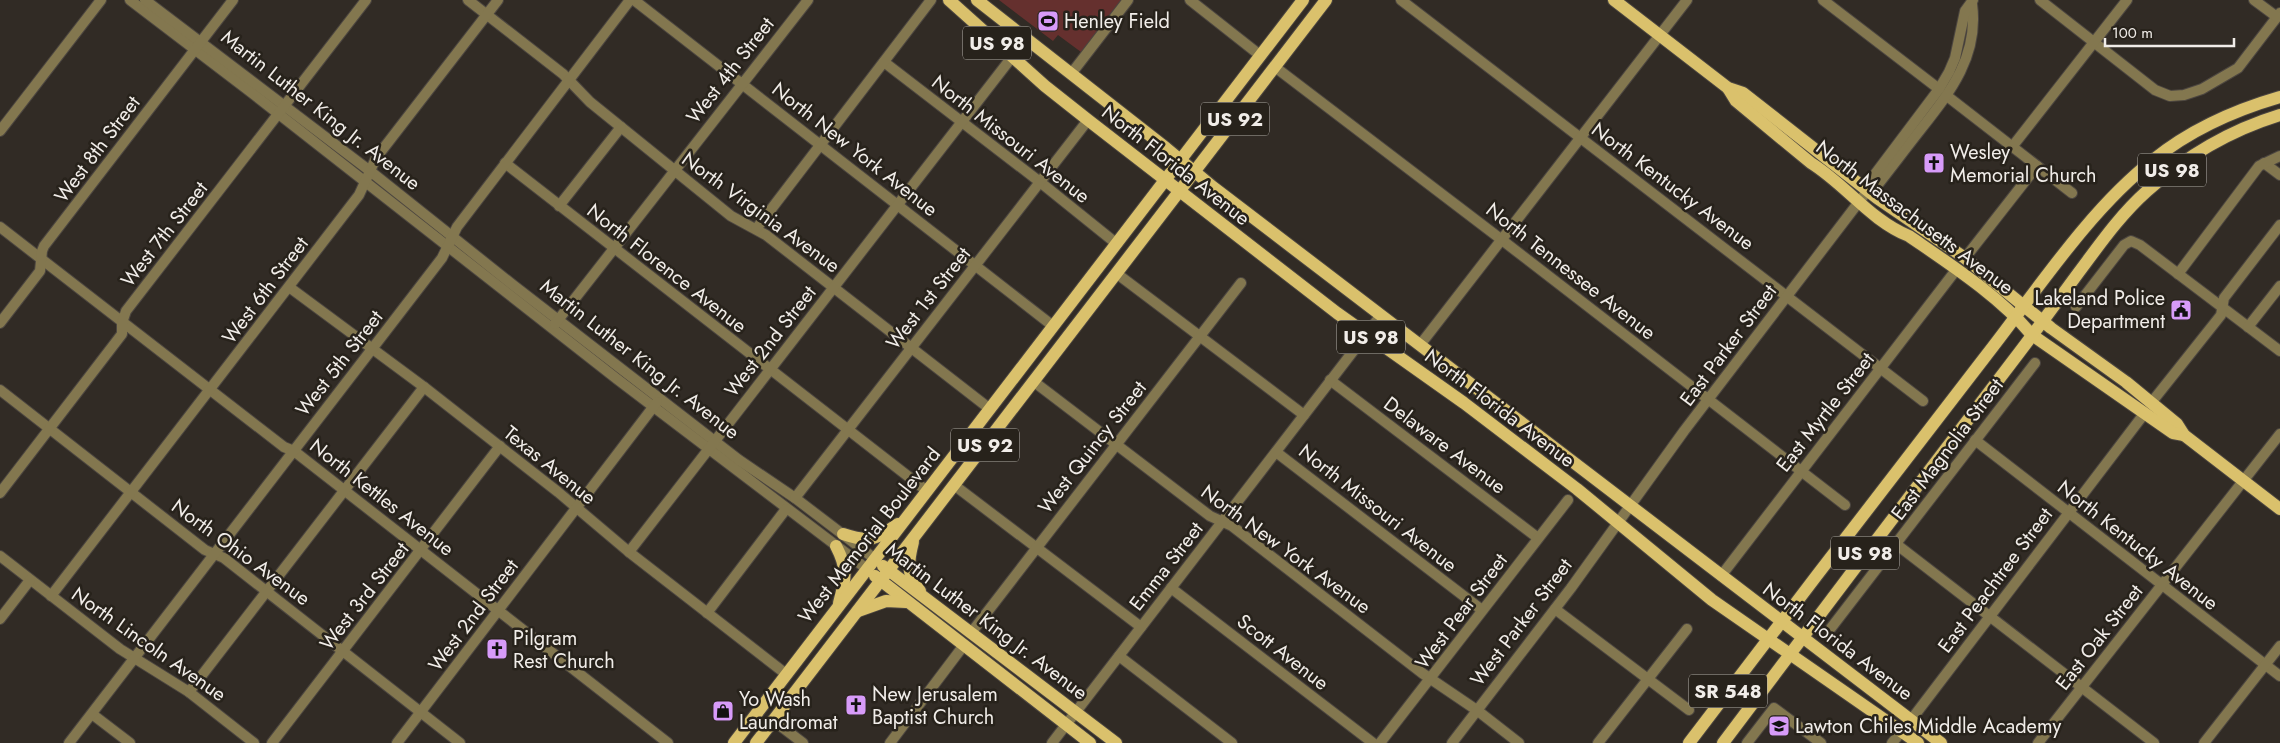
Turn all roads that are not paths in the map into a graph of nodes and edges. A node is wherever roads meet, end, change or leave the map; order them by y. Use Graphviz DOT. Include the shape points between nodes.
graph roads {
  1 [pos="101,0"];
  2 [pos="130,0"];
  3 [pos="145,0"];
  4 [pos="233,0"];
  5 [pos="366,0"];
  6 [pos="468,0"];
  7 [pos="498,0"];
  8 [pos="632,0"];
  9 [pos="932,0"];
  10 [pos="949,0"];
  11 [pos="968,0"];
  12 [pos="976,0"];
  13 [pos="1128,0"];
  14 [pos="1190,0"];
  15 [pos="1303,0"];
  16 [pos="1326,0"];
  17 [pos="1401,0"];
  18 [pos="1614,0"];
  19 [pos="1687,0"];
  20 [pos="1823,0"];
  21 [pos="2040,0"];
  22 [pos="2126,0"];
  23 [pos="2254,0"];
  24 [pos="806,1"];
  25 [pos="1972,2"];
  26 [pos="487,14"];
  27 [pos="2278,15"];
  28 [pos="1661,36"];
  29 [pos="2093,42"];
  30 [pos="198,45"];
  31 [pos="1260,56"];
  32 [pos="1012,57"];
  33 [pos="884,62"];
  34 [pos="1275,67"];
  35 [pos="1071,74"];
  36 [pos="568,80"];
  37 [pos="742,83"];
  38 [pos="1728,88"];
  39 [pos="1095,92"];
  40 [pos="1943,92"];
  41 [pos="2280,97"];
  42 [pos="281,109"];
  43 [pos="2280,115"];
  44 [pos="1088,120"];
  45 [pos="961,122"];
  46 [pos="621,127"];
  47 [pos="0,131"];
  48 [pos="1582,138"];
  49 [pos="820,144"];
  50 [pos="2012,147"];
  51 [pos="2280,156"];
  52 [pos="1181,160"];
  53 [pos="505,163"];
  54 [pos="2264,163"];
  55 [pos="2037,166"];
  56 [pos="675,170"];
  57 [pos="370,171"];
  58 [pos="1194,172"];
  59 [pos="2280,175"];
  60 [pos="1166,180"];
  61 [pos="365,182"];
  62 [pos="1040,182"];
  63 [pos="1868,190"];
  64 [pos="1180,191"];
  65 [pos="2072,193"];
  66 [pos="1859,202"];
  67 [pos="898,205"];
  68 [pos="560,206"];
  69 [pos="0,227"];
  70 [pos="756,229"];
  71 [pos="2278,231"];
  72 [pos="1502,240"];
  73 [pos="451,242"];
  74 [pos="1116,244"];
  75 [pos="614,248"];
  76 [pos="41,258"];
  77 [pos="1964,258"];
  78 [pos="975,265"];
  79 [pos="1956,270"];
  80 [pos="1116,273"];
  81 [pos="2178,274"];
  82 [pos="1241,283"];
  83 [pos="2280,286"];
  84 [pos="289,287"];
  85 [pos="834,287"];
  86 [pos="1788,296"];
  87 [pos="2026,306"];
  88 [pos="2076,307"];
  89 [pos="2222,307"];
  90 [pos="1381,315"];
  91 [pos="2017,317"];
  92 [pos="558,319"];
  93 [pos="2044,321"];
  94 [pos="0,323"];
  95 [pos="122,323"];
  96 [pos="1053,326"];
  97 [pos="552,328"];
  98 [pos="2248,328"];
  99 [pos="1366,334"];
  100 [pos="2032,335"];
  101 [pos="1200,336"];
  102 [pos="1420,345"];
  103 [pos="912,348"];
  104 [pos="372,349"];
  105 [pos="2280,351"];
  106 [pos="2035,363"];
  107 [pos="1881,368"];
  108 [pos="769,369"];
  109 [pos="1330,380"];
  110 [pos="1033,381"];
  111 [pos="424,387"];
  112 [pos="0,390"];
  113 [pos="211,390"];
  114 [pos="660,397"];
  115 [pos="1708,399"];
  116 [pos="1923,402"];
  117 [pos="653,406"];
  118 [pos="2148,408"];
  119 [pos="990,409"];
  120 [pos="1304,415"];
  121 [pos="50,429"];
  122 [pos="847,431"];
  123 [pos="2280,434"];
  124 [pos="1975,440"];
  125 [pos="712,444"];
  126 [pos="1118,444"];
  127 [pos="500,446"];
  128 [pos="294,451"];
  129 [pos="1276,452"];
  130 [pos="1802,471"];
  131 [pos="2244,480"];
  132 [pos="954,485"];
  133 [pos="344,490"];
  134 [pos="927,491"];
  135 [pos="131,492"];
  136 [pos="0,493"];
  137 [pos="795,498"];
  138 [pos="1568,500"];
  139 [pos="1845,505"];
  140 [pos="1630,506"];
  141 [pos="576,508"];
  142 [pos="786,509"];
  143 [pos="2280,509"];
  144 [pos="2069,513"];
  145 [pos="906,518"];
  146 [pos="1222,522"];
  147 [pos="1618,522"];
  148 [pos="843,534"];
  149 [pos="914,536"];
  150 [pos="1538,538"];
  151 [pos="1896,544"];
  152 [pos="836,546"];
  153 [pos="1037,548"];
  154 [pos="422,550"];
  155 [pos="629,552"];
  156 [pos="214,555"];
  157 [pos="0,556"];
  158 [pos="872,564"];
  159 [pos="884,575"];
  160 [pos="1721,576"];
  161 [pos="30,580"];
  162 [pos="2162,585"];
  163 [pos="1171,588"];
  164 [pos="267,592"];
  165 [pos="51,596"];
  166 [pos="928,601"];
  167 [pos="906,602"];
  168 [pos="838,607"];
  169 [pos="1555,609"];
  170 [pos="498,610"];
  171 [pos="1482,610"];
  172 [pos="856,612"];
  173 [pos="707,613"];
  174 [pos="1989,616"];
  175 [pos="0,619"];
  176 [pos="1781,622"];
  177 [pos="1140,627"];
  178 [pos="1831,628"];
  179 [pos="1687,629"];
  180 [pos="972,633"];
  181 [pos="1802,636"];
  182 [pos="1767,640"];
  183 [pos="964,645"];
  184 [pos="2280,646"];
  185 [pos="344,650"];
  186 [pos="1789,654"];
  187 [pos="1118,656"];
  188 [pos="134,659"];
  189 [pos="2265,664"];
  190 [pos="786,674"];
  191 [pos="2280,676"];
  192 [pos="1432,678"];
  193 [pos="1647,679"];
  194 [pos="2081,687"];
  195 [pos="189,692"];
  196 [pos="1689,710"];
  197 [pos="422,711"];
  198 [pos="1075,711"];
  199 [pos="1478,711"];
  200 [pos="92,714"];
  201 [pos="774,720"];
  202 [pos="1911,720"];
  203 [pos="1066,724"];
  204 [pos="1902,731"];
  205 [pos="69,743"];
  206 [pos="130,743"];
  207 [pos="254,743"];
  208 [pos="272,743"];
  209 [pos="397,743"];
  210 [pos="460,743"];
  211 [pos="668,743"];
  212 [pos="734,743"];
  213 [pos="756,743"];
  214 [pos="803,743"];
  215 [pos="890,743"];
  216 [pos="1052,743"];
  217 [pos="1090,743"];
  218 [pos="1116,743"];
  219 [pos="1232,743"];
  220 [pos="1373,743"];
  221 [pos="1380,743"];
  222 [pos="1452,743"];
  223 [pos="1519,743"];
  224 [pos="1598,743"];
  225 [pos="1689,743"];
  226 [pos="1722,743"];
  227 [pos="1747,743"];
  228 [pos="1821,743"];
  229 [pos="1892,743"];
  230 [pos="1918,743"];
  231 [pos="1941,743"];
  232 [pos="2038,743"];
  233 [pos="2154,743"];
  234 [pos="2204,743"];
  1 -- 47 [label="street"];
  2 -- 30 [label="street, Martin Luther King Jr. Avenue"];
  3 -- 30 [label="street, Martin Luther King Jr. Avenue"];
  4 -- 30 [label="street, West 8th Street"];
  5 -- 42 [label="street, West 7th Street"];
  6 -- 26 [label="street, North Virginia Avenue"];
  7 -- 26 [label="street, West 6th Street"];
  8 -- 36 [label="street, West 5th Street"];
  8 -- 37 [label="street, North New York Avenue"];
  9 -- 33 [label="street"];
  10 -- 32 [label="main road, North Florida Avenue / US 98"];
  11 -- 39 [label="main road" via="1073,83"];
  12 -- 35 [label="main road, North Florida Avenue / US 98"];
  13 -- 35 [label="street"];
  14 -- 31 [label="street"];
  15 -- 31 [label="main road, US 92"];
  16 -- 34 [label="main road, US 92"];
  17 -- 48 [label="street, North Kentucky Avenue"];
  18 -- 28 [label="main road, North Massachusetts Avenue"];
  19 -- 28 [label="street"];
  20 -- 40 [label="street"];
  21 -- 29 [label="street"];
  22 -- 29 [label="street"];
  23 -- 27 [label="street"];
  24 -- 37 [label="street, West 4th Street"];
  25 -- 40 [label="street, East Parker Street" via="1974,17 1965,61 1960,74"];
  26 -- 36 [label="street, North Virginia Avenue"];
  26 -- 57 [label="street, West 6th Street" via="376,158"];
  27 -- 29 [label="street" via="2238,68 2202,89 2184,95 2170,96 2155,90"];
  28 -- 38 [label="main road, North Massachusetts Avenue"];
  28 -- 48 [label="street"];
  29 -- 50 [label="street"];
  30 -- 42 [label="street, Martin Luther King Jr. Avenue"];
  30 -- 76 [label="street, West 8th Street" via="44,246"];
  31 -- 52 [label="main road, US 92"];
  32 -- 44 [label="main road, North Florida Avenue / US 98"];
  32 -- 45 [label="street, West 2nd Street"];
  33 -- 45 [label="street, North Missouri Avenue"];
  33 -- 49 [label="street"];
  34 -- 58 [label="main road, US 92"];
  34 -- 72 [label="street, North Tennessee Avenue"];
  35 -- 39 [label="main road, North Florida Avenue / US 98"];
  36 -- 46 [label="street, North Virginia Avenue"];
  36 -- 53 [label="street, West 5th Street"];
  37 -- 49 [label="street, North New York Avenue"];
  37 -- 56 [label="street, West 4th Street"];
  38 -- 63 [label="main road, North Massachusetts Avenue" via="1743,93"];
  38 -- 66 [label="main road, North Massachusetts Avenue" via="1736,101 1851,192"];
  39 -- 52 [label="main road, North Florida Avenue / US 98"];
  40 -- 50 [label="street"];
  40 -- 63 [label="street, East Parker Street" via="1876,187"];
  41 -- 87 [label="main road, US 98" via="2201,128 2153,160 2102,208"];
  42 -- 57 [label="street, Martin Luther King Jr. Avenue"];
  42 -- 61 [label="street, Martin Luther King Jr. Avenue"];
  42 -- 95 [label="street, West 7th Street" via="126,311"];
  43 -- 93 [label="main road, US 98" via="2216,142 2190,157 2146,191 2109,231"];
  44 -- 60 [label="main road, North Florida Avenue / US 98"];
  44 -- 62 [label="street, West 1st Street"];
  45 -- 62 [label="street, North Missouri Avenue"];
  45 -- 67 [label="street, West 2nd Street"];
  46 -- 56 [label="street, North Virginia Avenue"];
  46 -- 68 [label="street"];
  48 -- 72 [label="street"];
  48 -- 86 [label="street, North Kentucky Avenue"];
  49 -- 67 [label="street, North New York Avenue"];
  49 -- 70 [label="street"];
  50 -- 55 [label="street"];
  51 -- 54 [label="street"];
  52 -- 58 [label="main road, North Florida Avenue / US 98"];
  52 -- 60 [label="main road, West Memorial Boulevard / US 92"];
  53 -- 68 [label="street, North Florence Avenue"];
  53 -- 73 [label="street, West 5th Street" via="457,227"];
  54 -- 59 [label="street"];
  54 -- 81 [label="street" via="2253,172"];
  55 -- 65 [label="street"];
  55 -- 77 [label="street"];
  56 -- 70 [label="street, North Virginia Avenue" via="731,216"];
  56 -- 75 [label="street, West 4th Street"];
  57 -- 61 [label="street, West 6th Street"];
  57 -- 73 [label="street, Martin Luther King Jr. Avenue"];
  58 -- 64 [label="main road, US 92"];
  58 -- 90 [label="main road, North Florida Avenue / US 98"];
  60 -- 64 [label="main road, North Florida Avenue / US 98"];
  60 -- 74 [label="main road, West Memorial Boulevard / US 92"];
  61 -- 73 [label="street, Martin Luther King Jr. Avenue"];
  61 -- 84 [label="street, West 6th Street" via="359,195"];
  62 -- 74 [label="street, North Missouri Avenue"];
  62 -- 78 [label="street, West 1st Street"];
  63 -- 66 [label="street, East Parker Street"];
  63 -- 77 [label="main road, North Massachusetts Avenue"];
  64 -- 80 [label="main road, West Memorial Boulevard / US 92"];
  64 -- 99 [label="main road, North Florida Avenue / US 98"];
  66 -- 79 [label="main road, North Massachusetts Avenue"];
  66 -- 86 [label="street, East Parker Street"];
  67 -- 78 [label="street, North New York Avenue"];
  67 -- 85 [label="street, West 2nd Street"];
  68 -- 75 [label="street, North Florence Avenue"];
  69 -- 76 [label="street, North Kettles Avenue"];
  70 -- 85 [label="street, North Virginia Avenue"];
  71 -- 89 [label="street, East Peachtree Street" via="2224,298"];
  72 -- 102 [label="street"];
  72 -- 115 [label="street, North Tennessee Avenue"];
  73 -- 92 [label="street, Martin Luther King Jr. Avenue"];
  73 -- 97 [label="street, Martin Luther King Jr. Avenue"];
  73 -- 104 [label="street, West 5th Street"];
  74 -- 96 [label="main road, West Memorial Boulevard / US 92"];
  75 -- 92 [label="street, West 4th Street"];
  75 -- 108 [label="street, North Florence Avenue"];
  76 -- 94 [label="street, West 8th Street" via="40,271"];
  76 -- 95 [label="street, North Kettles Avenue"];
  77 -- 87 [label="main road, North Massachusetts Avenue"];
  78 -- 96 [label="street, North New York Avenue"];
  78 -- 103 [label="street, West 1st Street"];
  79 -- 91 [label="main road, North Massachusetts Avenue"];
  79 -- 107 [label="street, East Myrtle Street"];
  80 -- 101 [label="street, North Missouri Avenue"];
  80 -- 110 [label="main road, West Memorial Boulevard / US 92"];
  81 -- 88 [label="street" via="2131,241 2124,245"];
  81 -- 89 [label="street"];
  82 -- 101 [label="street, West Quincy Street"];
  83 -- 98 [label="street"];
  84 -- 104 [label="street, Texas Avenue"];
  84 -- 113 [label="street, West 6th Street"];
  85 -- 103 [label="street, North Virginia Avenue"];
  85 -- 108 [label="street, West 2nd Street"];
  86 -- 107 [label="street, North Kentucky Avenue"];
  86 -- 115 [label="street, East Parker Street"];
  87 -- 91 [label="main road, US 98"];
  87 -- 93 [label="main road, North Massachusetts Avenue"];
  89 -- 98 [label="street"];
  89 -- 118 [label="street, East Peachtree Street" via="2219,317"];
  90 -- 99 [label="street, Emma Street"];
  90 -- 102 [label="main road, North Florida Avenue / US 98"];
  91 -- 100 [label="main road, North Massachusetts Avenue"];
  91 -- 176 [label="main road, US 98"];
  92 -- 97 [label="street, West 4th Street"];
  92 -- 114 [label="street, Martin Luther King Jr. Avenue"];
  93 -- 100 [label="main road, US 98"];
  93 -- 118 [label="main road, North Massachusetts Avenue"];
  95 -- 113 [label="street, North Kettles Avenue"];
  95 -- 121 [label="street, West 7th Street" via="122,334"];
  96 -- 119 [label="main road, West Memorial Boulevard / US 92"];
  97 -- 117 [label="street, Martin Luther King Jr. Avenue"];
  98 -- 105 [label="street"];
  99 -- 109 [label="street, Emma Street"];
  99 -- 147 [label="main road, North Florida Avenue / US 98" via="1464,403"];
  100 -- 118 [label="main road, North Massachusetts Avenue"];
  100 -- 181 [label="main road, US 98"];
  101 -- 120 [label="street, North Missouri Avenue"];
  101 -- 126 [label="street, West Quincy Street"];
  102 -- 140 [label="main road, North Florida Avenue / US 98"];
  103 -- 119 [label="street, North Virginia Avenue"];
  103 -- 122 [label="street, West 1st Street"];
  104 -- 111 [label="street, Texas Avenue"];
  104 -- 128 [label="street, West 5th Street"];
  106 -- 124 [label="street, East Magnolia Street"];
  107 -- 116 [label="street, North Kentucky Avenue"];
  107 -- 130 [label="street, East Myrtle Street"];
  108 -- 122 [label="street, North Florence Avenue"];
  108 -- 125 [label="street, West 2nd Street"];
  109 -- 120 [label="street, Emma Street"];
  109 -- 150 [label="street, Delaware Avenue"];
  110 -- 126 [label="street, North New York Avenue"];
  110 -- 132 [label="main road, West Memorial Boulevard / US 92"];
  111 -- 127 [label="street, Texas Avenue"];
  111 -- 133 [label="street"];
  112 -- 121 [label="street, North Ohio Avenue"];
  113 -- 128 [label="street, North Kettles Avenue" via="284,447"];
  113 -- 135 [label="street, West 6th Street"];
  114 -- 117 [label="street, West 2nd Street"];
  114 -- 125 [label="street, Martin Luther King Jr. Avenue"];
  115 -- 130 [label="street, North Tennessee Avenue"];
  115 -- 140 [label="street, East Parker Street"];
  117 -- 125 [label="street, Martin Luther King Jr. Avenue"];
  117 -- 141 [label="street, West 2nd Street"];
  118 -- 131 [label="main road, North Massachusetts Avenue" via="2177,424 2184,435"];
  118 -- 144 [label="street, East Peachtree Street"];
  119 -- 134 [label="main road, West Memorial Boulevard / US 92"];
  120 -- 129 [label="street, Emma Street"];
  121 -- 135 [label="street, North Ohio Avenue"];
  121 -- 136 [label="street, West 7th Street"];
  122 -- 134 [label="street, North Florence Avenue"];
  122 -- 137 [label="street, West 1st Street"];
  123 -- 131 [label="street, East Oak Street"];
  124 -- 144 [label="street, North Kentucky Avenue"];
  124 -- 151 [label="street, East Magnolia Street"];
  125 -- 137 [label="street, Martin Luther King Jr. Avenue"];
  125 -- 142 [label="street, Martin Luther King Jr. Avenue"];
  125 -- 155 [label="street, West 2nd Street"];
  126 -- 146 [label="street, North New York Avenue"];
  126 -- 153 [label="street, West Quincy Street"];
  127 -- 141 [label="street, Texas Avenue"];
  127 -- 154 [label="street, West 3rd Street"];
  128 -- 133 [label="street, North Kettles Avenue"];
  128 -- 156 [label="street, West 5th Street"];
  129 -- 146 [label="street, Emma Street"];
  129 -- 171 [label="street, North Missouri Avenue"];
  130 -- 139 [label="street, North Tennessee Avenue"];
  130 -- 160 [label="street, East Myrtle Street"];
  131 -- 143 [label="main road, North Massachusetts Avenue"];
  131 -- 162 [label="street, East Oak Street"];
  132 -- 149 [label="main road, West Memorial Boulevard / US 92"];
  132 -- 153 [label="street"];
  133 -- 154 [label="street, North Kettles Avenue"];
  133 -- 164 [label="street"];
  134 -- 145 [label="main road, West Memorial Boulevard / US 92"];
  135 -- 156 [label="street, North Ohio Avenue"];
  135 -- 165 [label="street, West 6th Street"];
  137 -- 148 [label="street, Martin Luther King Jr. Avenue"];
  138 -- 150 [label="street, West Pear Street"];
  140 -- 147 [label="street, East Parker Street"];
  140 -- 160 [label="main road, North Florida Avenue / US 98"];
  141 -- 155 [label="street, Texas Avenue"];
  141 -- 170 [label="street, West 2nd Street"];
  142 -- 152 [label="street, Martin Luther King Jr. Avenue"];
  142 -- 173 [label="street"];
  144 -- 162 [label="street, North Kentucky Avenue"];
  144 -- 174 [label="street, East Peachtree Street"];
  145 -- 148 [label="main road" via="874,539"];
  145 -- 158 [label="main road, West Memorial Boulevard / US 92"];
  146 -- 163 [label="street, Emma Street"];
  146 -- 192 [label="street, North New York Avenue" via="1232,526"];
  147 -- 169 [label="street, West Parker Street"];
  147 -- 182 [label="main road, North Florida Avenue / US 98" via="1706,596"];
  148 -- 158 [label="street, Martin Luther King Jr. Avenue"];
  149 -- 159 [label="main road, West Memorial Boulevard / US 92"];
  149 -- 166 [label="main road" via="909,556 910,575"];
  150 -- 171 [label="street, West Pear Street"];
  151 -- 174 [label="street"];
  151 -- 178 [label="street, East Magnolia Street"];
  152 -- 158 [label="street, Martin Luther King Jr. Avenue"];
  152 -- 168 [label="main road" via="845,562 846,572"];
  153 -- 177 [label="street"];
  153 -- 180 [label="street, West Quincy Street"];
  154 -- 170 [label="street, North Kettles Avenue"];
  154 -- 185 [label="street, West 3rd Street"];
  155 -- 173 [label="street, Texas Avenue"];
  156 -- 164 [label="street, North Ohio Avenue" via="224,558"];
  156 -- 188 [label="street, West 5th Street"];
  157 -- 161 [label="street, North Lincoln Avenue"];
  158 -- 159 [label="main road, Martin Luther King Jr. Avenue"];
  158 -- 168 [label="main road, West Memorial Boulevard / US 92"];
  159 -- 166 [label="main road, Martin Luther King Jr. Avenue"];
  159 -- 167 [label="main road, Martin Luther King Jr. Avenue"];
  159 -- 172 [label="main road, West Memorial Boulevard / US 92"];
  160 -- 176 [label="main road, North Florida Avenue / US 98"];
  161 -- 165 [label="street, North Lincoln Avenue"];
  161 -- 175 [label="street"];
  162 -- 189 [label="street, North Kentucky Avenue"];
  162 -- 194 [label="street, East Oak Street"];
  163 -- 177 [label="street, Emma Street"];
  163 -- 220 [label="street, Scott Avenue"];
  164 -- 185 [label="street, North Ohio Avenue"];
  164 -- 195 [label="street"];
  165 -- 188 [label="street, North Lincoln Avenue"];
  166 -- 180 [label="main road, Martin Luther King Jr. Avenue"];
  167 -- 172 [label="main road" via="886,601"];
  167 -- 183 [label="main road, Martin Luther King Jr. Avenue"];
  168 -- 190 [label="main road, West Memorial Boulevard / US 92"];
  169 -- 193 [label="street"];
  169 -- 199 [label="street, West Parker Street"];
  170 -- 197 [label="street, West 2nd Street"];
  170 -- 211 [label="street, North Kettles Avenue"];
  171 -- 192 [label="street, West Pear Street"];
  172 -- 201 [label="main road, West Memorial Boulevard / US 92"];
  173 -- 190 [label="street, Texas Avenue"];
  174 -- 194 [label="street"];
  174 -- 202 [label="street, East Peachtree Street"];
  176 -- 181 [label="main road, North Florida Avenue"];
  176 -- 182 [label="main road, SR 548"];
  177 -- 187 [label="street, Emma Street"];
  179 -- 193 [label="street"];
  180 -- 198 [label="main road, Martin Luther King Jr. Avenue"];
  181 -- 186 [label="main road, US 98"];
  181 -- 202 [label="main road, North Florida Avenue"];
  182 -- 186 [label="main road, North Florida Avenue / US 98"];
  182 -- 225 [label="main road, SR 548"];
  183 -- 203 [label="main road, Martin Luther King Jr. Avenue"];
  183 -- 215 [label="street"];
  184 -- 189 [label="street"];
  185 -- 197 [label="street, North Ohio Avenue"];
  185 -- 208 [label="street, West 3rd Street"];
  186 -- 204 [label="main road, North Florida Avenue"];
  186 -- 226 [label="main road, SR 548"];
  187 -- 198 [label="street, Emma Street"];
  187 -- 219 [label="street"];
  188 -- 195 [label="street, North Lincoln Avenue"];
  188 -- 200 [label="street, West 5th Street"];
  189 -- 191 [label="street, North Kentucky Avenue"];
  189 -- 234 [label="street"];
  190 -- 212 [label="main road, West Memorial Boulevard / US 92"];
  192 -- 199 [label="street, North New York Avenue"];
  192 -- 221 [label="street, West Pear Street"];
  193 -- 196 [label="street"];
  193 -- 224 [label="street"];
  194 -- 232 [label="street, East Oak Street"];
  194 -- 233 [label="street"];
  195 -- 207 [label="street, North Lincoln Avenue"];
  197 -- 209 [label="street, West 2nd Street"];
  197 -- 210 [label="street, North Ohio Avenue"];
  198 -- 203 [label="street, Emma Street"];
  198 -- 218 [label="main road, Martin Luther King Jr. Avenue"];
  199 -- 222 [label="street, West Parker Street"];
  199 -- 223 [label="street, North New York Avenue"];
  200 -- 205 [label="street, West 5th Street"];
  200 -- 206 [label="street"];
  201 -- 213 [label="main road, West Memorial Boulevard / US 92"];
  201 -- 214 [label="street"];
  202 -- 231 [label="main road, North Florida Avenue"];
  203 -- 216 [label="street, Emma Street"];
  203 -- 217 [label="main road, Martin Luther King Jr. Avenue"];
  204 -- 229 [label="street"];
  204 -- 230 [label="main road, North Florida Avenue"];
  227 -- 228 [label="street" via="1774,708"];
}
